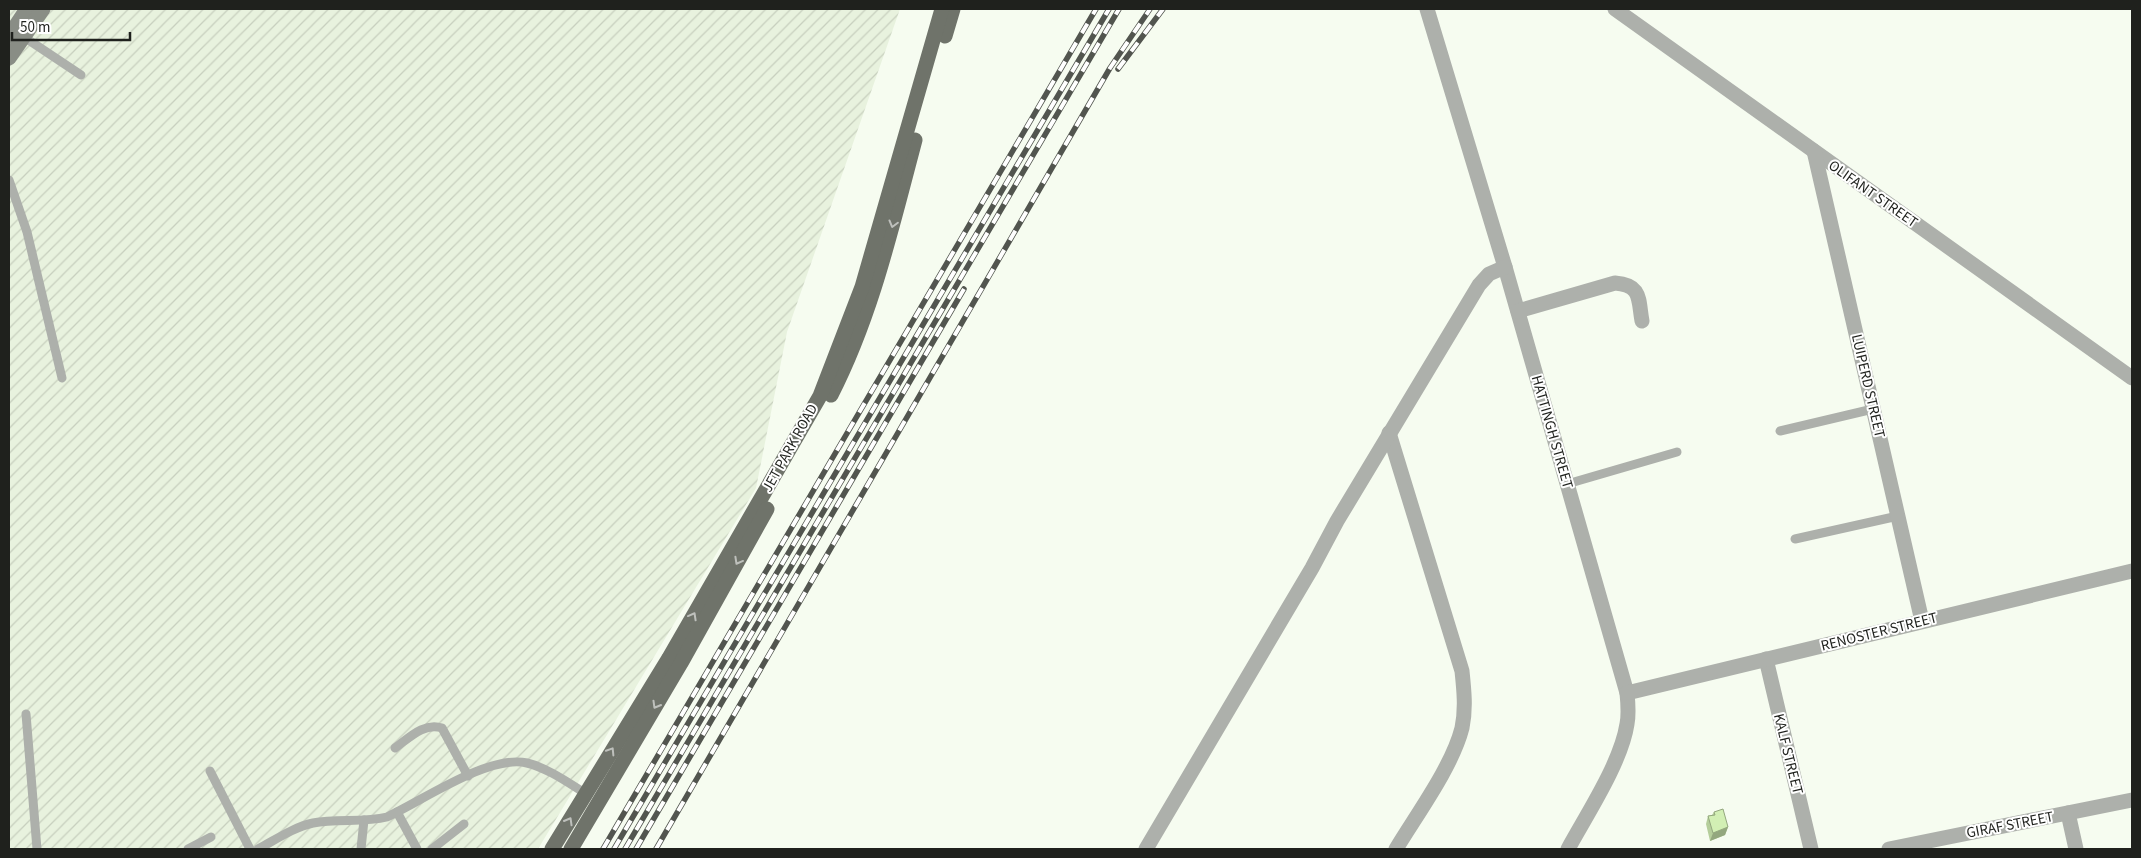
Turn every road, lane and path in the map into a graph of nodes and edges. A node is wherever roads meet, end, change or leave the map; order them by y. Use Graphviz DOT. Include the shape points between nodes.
graph roads {
  1 [pos="26,9"];
  2 [pos="43,9"];
  3 [pos="942,9"];
  4 [pos="953,9"];
  5 [pos="1427,9"];
  6 [pos="1434,9"];
  7 [pos="1615,9"];
  8 [pos="1432,26"];
  9 [pos="15,34"];
  10 [pos="9,58"];
  11 [pos="81,75"];
  12 [pos="1814,151"];
  13 [pos="9,180"];
  14 [pos="1505,267"];
  15 [pos="1518,311"];
  16 [pos="1642,321"];
  17 [pos="62,378"];
  18 [pos="2132,378"];
  19 [pos="1873,409"];
  20 [pos="1780,431"];
  21 [pos="1389,433"];
  22 [pos="1677,452"];
  23 [pos="1567,484"];
  24 [pos="1898,516"];
  25 [pos="1795,539"];
  26 [pos="2132,571"];
  27 [pos="1922,621"];
  28 [pos="1766,659"];
  29 [pos="1627,693"];
  30 [pos="26,714"];
  31 [pos="395,748"];
  32 [pos="210,771"];
  33 [pos="468,776"];
  34 [pos="585,793"];
  35 [pos="2132,800"];
  36 [pos="600,801"];
  37 [pos="397,812"];
  38 [pos="2068,813"];
  39 [pos="364,820"];
  40 [pos="464,824"];
  41 [pos="211,837"];
  42 [pos="37,849"];
  43 [pos="188,849"];
  44 [pos="250,849"];
  45 [pos="258,849"];
  46 [pos="361,849"];
  47 [pos="417,849"];
  48 [pos="432,849"];
  49 [pos="552,849"];
  50 [pos="571,849"];
  51 [pos="1146,849"];
  52 [pos="1396,849"];
  53 [pos="1568,849"];
  54 [pos="1811,849"];
  55 [pos="1889,849"];
  56 [pos="2076,849"];
  1 -- 9 [label="street"];
  2 -- 9 [label="street"];
  34 -- 3 [label="main road, JET PARK ROAD, one-way" via="669,658 800,434 823,388 862,287"];
  4 -- 36 [label="main road, JET PARK ROAD, one-way" via="881,266 848,357 810,435"];
  5 -- 8 [label="street, HATTINGH STREET"];
  6 -- 8 [label="street"];
  7 -- 12 [label="street, OLIFANT STREET"];
  8 -- 14 [label="street, HATTINGH STREET"];
  9 -- 10 [label="street"];
  9 -- 11 [label="lane"];
  12 -- 18 [label="street, OLIFANT STREET"];
  12 -- 19 [label="street, LUIPERD STREET"];
  13 -- 17 [label="lane" via="27,232"];
  14 -- 15 [label="street, HATTINGH STREET"];
  14 -- 21 [label="street" via="1482,281"];
  15 -- 16 [label="street" via="1615,283 1631,286 1637,292"];
  15 -- 23 [label="street, HATTINGH STREET"];
  19 -- 20 [label="lane"];
  19 -- 24 [label="street, LUIPERD STREET"];
  21 -- 51 [label="street"];
  21 -- 52 [label="street" via="1462,671 1465,699 1462,728 1452,755"];
  22 -- 23 [label="lane"];
  23 -- 29 [label="street, HATTINGH STREET"];
  24 -- 25 [label="lane"];
  24 -- 27 [label="street, LUIPERD STREET"];
  26 -- 27 [label="street, RENOSTER STREET"];
  27 -- 28 [label="street, RENOSTER STREET"];
  28 -- 29 [label="street, RENOSTER STREET"];
  28 -- 54 [label="street, KALF STREET"];
  29 -- 53 [label="street, HATTINGH STREET" via="1627,725 1619,749"];
  30 -- 42 [label="lane"];
  31 -- 33 [label="lane" via="424,728 442,728"];
  32 -- 44 [label="lane"];
  33 -- 34 [label="lane" via="496,764 528,763"];
  33 -- 37 [label="lane"];
  34 -- 36 [label="lane"];
  49 -- 34 [label="main road, JET PARK ROAD, one-way"];
  35 -- 38 [label="street, GIRAF STREET"];
  36 -- 50 [label="main road, JET PARK ROAD"];
  37 -- 39 [label="lane"];
  37 -- 47 [label="lane"];
  38 -- 55 [label="street, GIRAF STREET"];
  38 -- 56 [label="street"];
  39 -- 45 [label="lane" via="315,822"];
  39 -- 46 [label="lane"];
  40 -- 48 [label="lane"];
  41 -- 43 [label="lane"];
}
